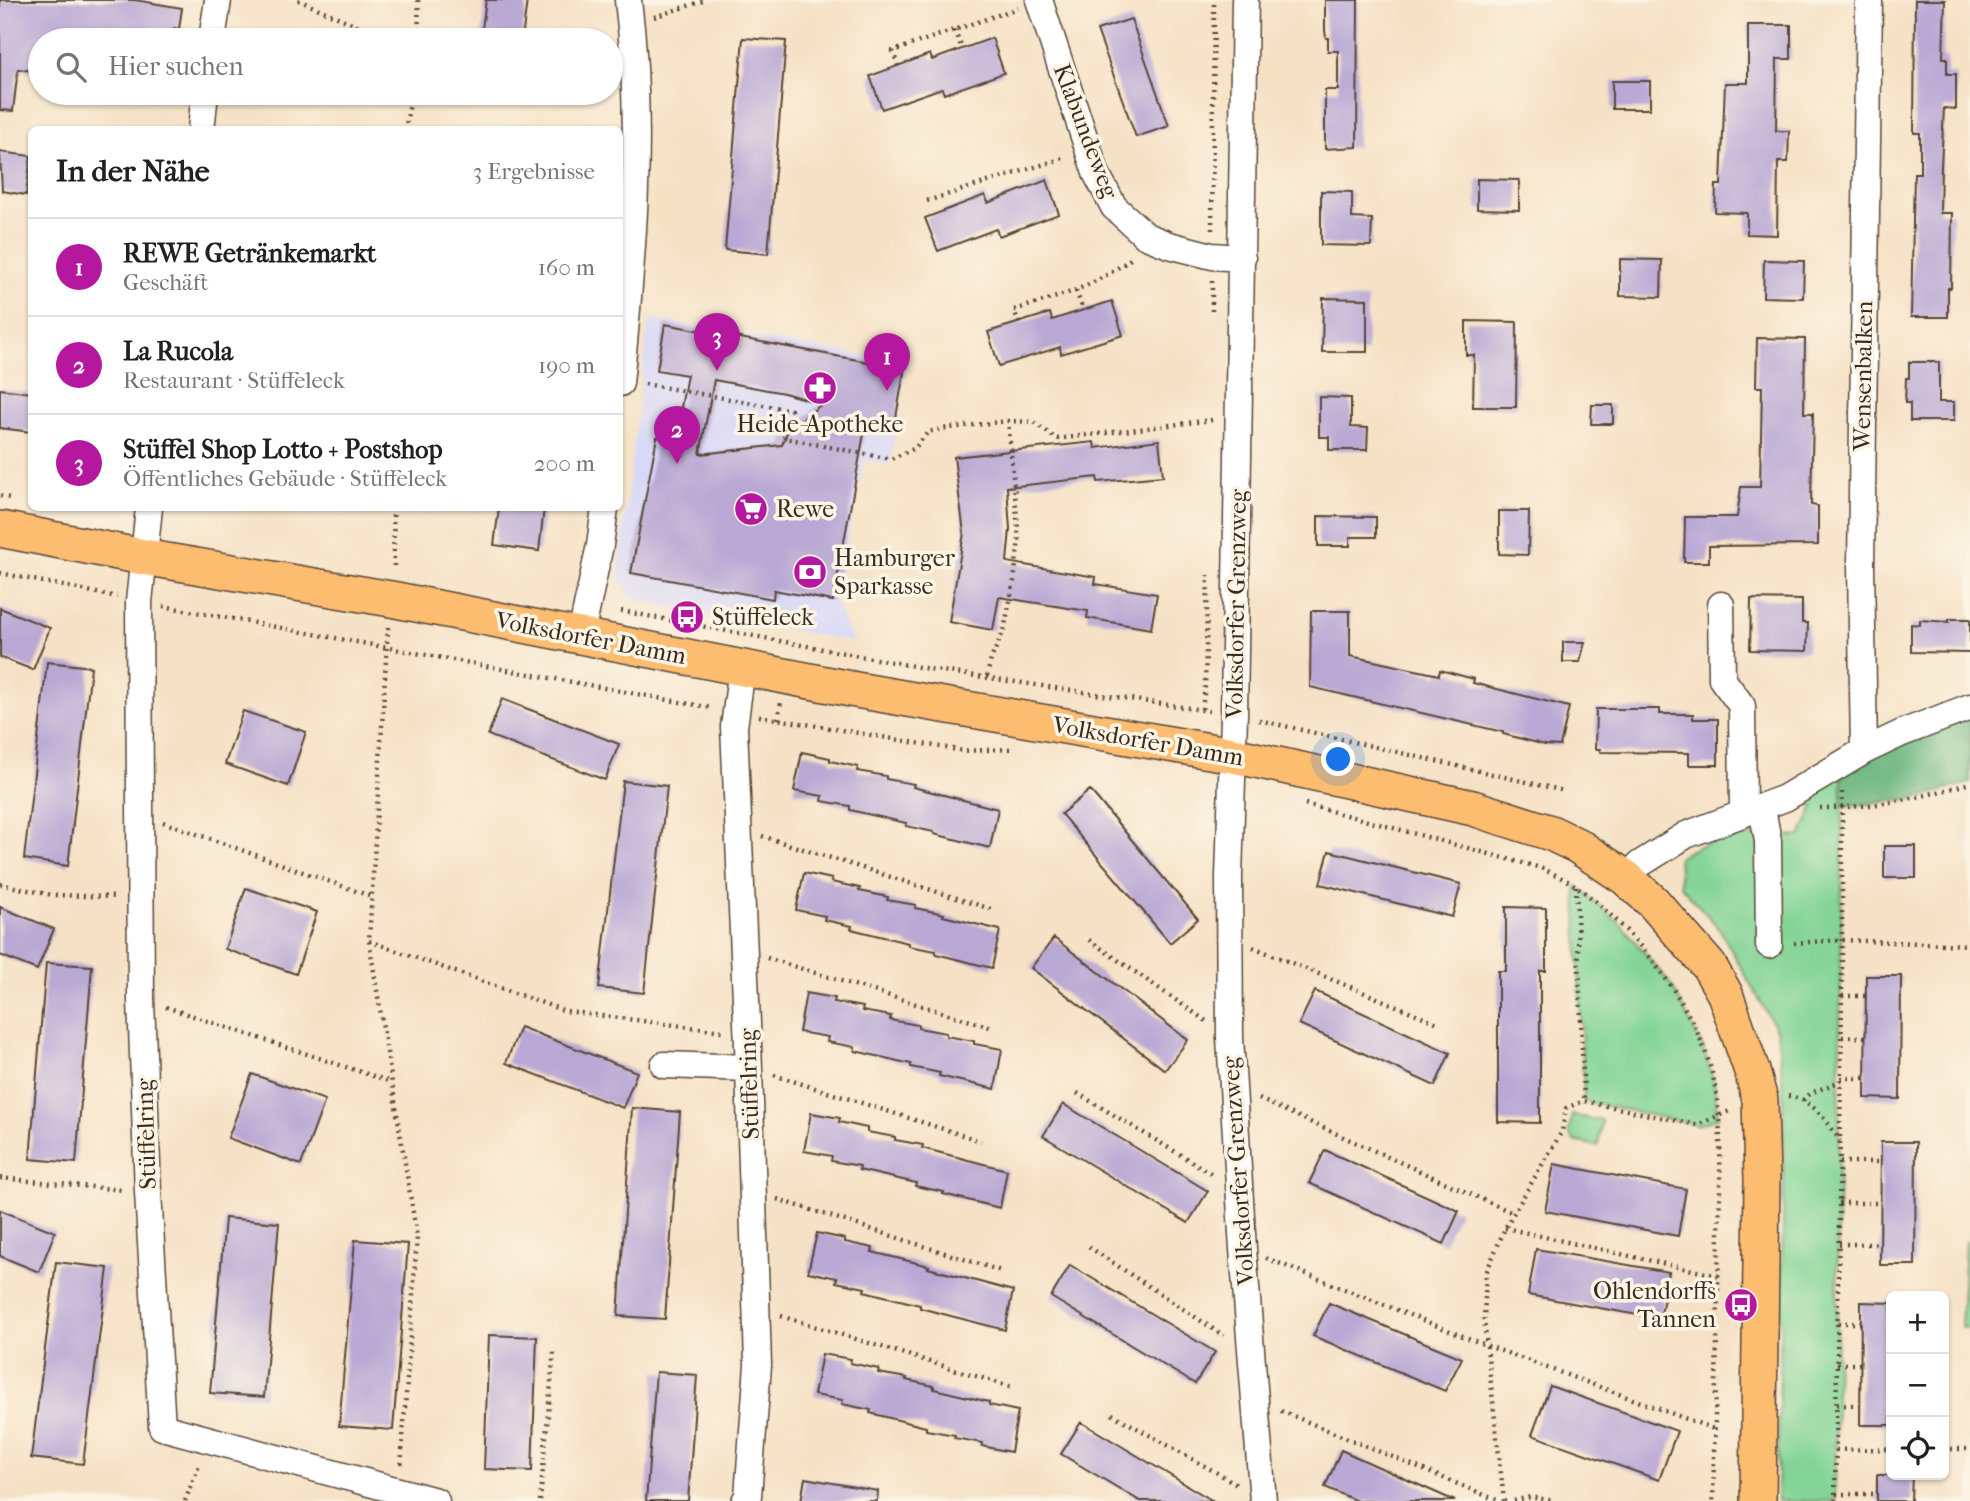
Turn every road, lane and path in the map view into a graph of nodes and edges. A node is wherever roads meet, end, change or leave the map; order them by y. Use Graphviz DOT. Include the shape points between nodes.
graph roads {
  1 [pos="218,0"];
  2 [pos="298,0"];
  3 [pos="418,0"];
  4 [pos="706,0"];
  5 [pos="1039,0"];
  6 [pos="1214,0"];
  7 [pos="1245,0"];
  8 [pos="1869,0"];
  9 [pos="630,13"];
  10 [pos="214,28"];
  11 [pos="363,28"];
  12 [pos="419,28"];
  13 [pos="955,30"];
  14 [pos="962,49"];
  15 [pos="898,66"];
  16 [pos="623,88"];
  17 [pos="204,105"];
  18 [pos="410,105"];
  19 [pos="201,126"];
  20 [pos="406,126"];
  21 [pos="1089,150"];
  22 [pos="927,201"];
  23 [pos="1146,236"];
  24 [pos="1212,256"];
  25 [pos="1242,258"];
  26 [pos="1076,291"];
  27 [pos="1083,310"];
  28 [pos="1019,323"];
  29 [pos="1212,324"];
  30 [pos="623,351"];
  31 [pos="623,382"];
  32 [pos="1008,421"];
  33 [pos="1212,433"];
  34 [pos="149,511"];
  35 [pos="393,511"];
  36 [pos="604,511"];
  37 [pos="0,529"];
  38 [pos="143,556"];
  39 [pos="1208,566"];
  40 [pos="0,573"];
  41 [pos="391,599"];
  42 [pos="139,602"];
  43 [pos="1721,605"];
  44 [pos="584,620"];
  45 [pos="386,647"];
  46 [pos="742,668"];
  47 [pos="987,676"];
  48 [pos="1970,707"];
  49 [pos="1202,709"];
  50 [pos="736,712"];
  51 [pos="1234,716"];
  52 [pos="1018,748"];
  53 [pos="1864,751"];
  54 [pos="1233,755"];
  55 [pos="1970,783"];
  56 [pos="1565,791"];
  57 [pos="1298,802"];
  58 [pos="1752,811"];
  59 [pos="140,814"];
  60 [pos="738,828"];
  61 [pos="1626,878"];
  62 [pos="0,884"];
  63 [pos="1576,886"];
  64 [pos="370,896"];
  65 [pos="140,898"];
  66 [pos="992,909"];
  67 [pos="1229,938"];
  68 [pos="1089,940"];
  69 [pos="1842,940"];
  70 [pos="369,941"];
  71 [pos="1769,945"];
  72 [pos="1970,945"];
  73 [pos="743,951"];
  74 [pos="1842,996"];
  75 [pos="1866,996"];
  76 [pos="141,999"];
  77 [pos="1438,1024"];
  78 [pos="990,1027"];
  79 [pos="747,1034"];
  80 [pos="1841,1037"];
  81 [pos="1865,1037"];
  82 [pos="1230,1038"];
  83 [pos="664,1065"];
  84 [pos="749,1068"];
  85 [pos="1865,1078"];
  86 [pos="1841,1079"];
  87 [pos="391,1082"];
  88 [pos="1232,1087"];
  89 [pos="1077,1093"];
  90 [pos="1760,1100"];
  91 [pos="1803,1100"];
  92 [pos="1584,1101"];
  93 [pos="1717,1118"];
  94 [pos="981,1141"];
  95 [pos="1840,1142"];
  96 [pos="1840,1162"];
  97 [pos="1881,1162"];
  98 [pos="0,1178"];
  99 [pos="1239,1190"];
  100 [pos="753,1191"];
  101 [pos="148,1192"];
  102 [pos="1839,1203"];
  103 [pos="1880,1203"];
  104 [pos="1513,1213"];
  105 [pos="1505,1228"];
  106 [pos="1839,1244"];
  107 [pos="1880,1244"];
  108 [pos="1089,1247"];
  109 [pos="1243,1249"];
  110 [pos="1001,1271"];
  111 [pos="1719,1276"];
  112 [pos="757,1308"];
  113 [pos="1838,1323"];
  114 [pos="1861,1323"];
  115 [pos="1488,1346"];
  116 [pos="554,1350"];
  117 [pos="1251,1354"];
  118 [pos="1838,1364"];
  119 [pos="1861,1364"];
  120 [pos="1015,1388"];
  121 [pos="1254,1401"];
  122 [pos="1837,1405"];
  123 [pos="1860,1405"];
  124 [pos="1112,1414"];
  125 [pos="1714,1429"];
  126 [pos="209,1440"];
  127 [pos="1949,1449"];
  128 [pos="1970,1449"];
  129 [pos="1836,1450"];
  130 [pos="1886,1450"];
  131 [pos="399,1492"];
  132 [pos="1836,1494"];
  133 [pos="1877,1494"];
  134 [pos="1263,1500"];
  135 [pos="184,1501"];
  136 [pos="436,1501"];
  137 [pos="540,1501"];
  138 [pos="745,1501"];
  139 [pos="1499,1501"];
  140 [pos="1504,1501"];
  141 [pos="1514,1501"];
  142 [pos="1555,1501"];
  143 [pos="1713,1501"];
  144 [pos="1758,1501"];
  145 [pos="1835,1501"];
  1 -- 10 [label="street"];
  2 -- 11 [label="path"];
  3 -- 12 [label="path"];
  4 -- 9 [label="path"];
  5 -- 13 [label="path"];
  5 -- 21 [label="street, Klabundeweg"];
  6 -- 24 [label="path"];
  7 -- 25 [label="street, Volksdorfer Grenzweg"];
  8 -- 53 [label="street, Wensenbalken" via="1861,565"];
  9 -- 16 [label="street"];
  13 -- 14 [label="path"];
  13 -- 15 [label="path" via="893,51"];
  16 -- 30 [label="street" via="638,139"];
  17 -- 19 [label="street"];
  18 -- 20 [label="path"];
  21 -- 22 [label="path"];
  21 -- 23 [label="street, Klabundeweg" via="1114,208"];
  23 -- 24 [label="street, Klabundeweg"];
  23 -- 26 [label="path" via="1138,252 1123,265"];
  24 -- 25 [label="street, Klabundeweg"];
  24 -- 29 [label="path"];
  25 -- 51 [label="street, Volksdorfer Grenzweg"];
  26 -- 27 [label="path"];
  26 -- 28 [label="path" via="1014,310"];
  31 -- 32 [label="path" via="791,410 784,438 891,459 915,448 928,432"];
  32 -- 33 [label="path" via="1034,422 1056,439 1212,419"];
  32 -- 47 [label="path" via="1019,539 1007,618"];
  34 -- 38 [label="street, Stüffelring"];
  35 -- 41 [label="path"];
  36 -- 44 [label="street"];
  37 -- 38 [label="main road, Volksdorfer Damm"];
  38 -- 41 [label="main road, Volksdorfer Damm"];
  38 -- 42 [label="street, Stüffelring"];
  39 -- 49 [label="path"];
  40 -- 42 [label="path"];
  41 -- 44 [label="main road, Volksdorfer Damm"];
  41 -- 45 [label="path"];
  42 -- 45 [label="path"];
  42 -- 59 [label="street, Stüffelring"];
  43 -- 58 [label="street" via="1722,679 1742,706"];
  44 -- 46 [label="main road, Volksdorfer Damm"];
  44 -- 47 [label="path"];
  45 -- 50 [label="path"];
  45 -- 64 [label="path"];
  46 -- 50 [label="street, Stüffelring"];
  46 -- 54 [label="main road, Volksdorfer Damm"];
  47 -- 49 [label="path"];
  48 -- 53 [label="street"];
  49 -- 51 [label="path"];
  50 -- 52 [label="path" via="964,751"];
  50 -- 60 [label="street, Stüffelring"];
  51 -- 54 [label="street, Volksdorfer Grenzweg"];
  51 -- 56 [label="path"];
  53 -- 58 [label="street" via="1784,798"];
  54 -- 61 [label="main road, Volksdorfer Damm" via="1509,819 1577,846"];
  54 -- 67 [label="street, Volksdorfer Grenzweg"];
  55 -- 69 [label="path" via="1918,798 1841,807"];
  57 -- 63 [label="path" via="1541,868"];
  58 -- 61 [label="street" via="1686,835"];
  58 -- 71 [label="street" via="1769,841"];
  59 -- 64 [label="path"];
  59 -- 65 [label="street, Stüffelring"];
  60 -- 66 [label="path"];
  60 -- 73 [label="street, Stüffelring"];
  61 -- 90 [label="main road, Volksdorfer Damm" via="1653,902 1718,978 1739,1026"];
  62 -- 65 [label="path" via="51,895"];
  63 -- 92 [label="path"];
  63 -- 93 [label="path" via="1620,923 1672,986 1702,1045 1714,1081"];
  64 -- 70 [label="path"];
  65 -- 76 [label="street, Stüffelring"];
  67 -- 77 [label="path"];
  67 -- 82 [label="street, Volksdorfer Grenzweg"];
  68 -- 82 [label="path"];
  69 -- 71 [label="path"];
  69 -- 72 [label="path"];
  69 -- 74 [label="path"];
  70 -- 79 [label="path" via="565,1011"];
  70 -- 87 [label="path"];
  73 -- 78 [label="path"];
  73 -- 79 [label="street, Stüffelring"];
  74 -- 75 [label="path"];
  74 -- 80 [label="path"];
  76 -- 87 [label="path"];
  76 -- 101 [label="street, Stüffelring"];
  79 -- 84 [label="street, Stüffelring"];
  80 -- 81 [label="path"];
  80 -- 86 [label="path"];
  82 -- 88 [label="street, Volksdorfer Grenzweg"];
  83 -- 84 [label="street"];
  84 -- 94 [label="path"];
  84 -- 100 [label="street, Stüffelring"];
  85 -- 86 [label="path"];
  86 -- 91 [label="path"];
  86 -- 95 [label="path"];
  87 -- 131 [label="path" via="417,1237"];
  88 -- 99 [label="street, Volksdorfer Grenzweg"];
  88 -- 104 [label="path"];
  89 -- 99 [label="path"];
  90 -- 91 [label="path" via="1779,1096"];
  90 -- 93 [label="path"];
  90 -- 144 [label="main road, Volksdorfer Damm"];
  91 -- 95 [label="path"];
  92 -- 93 [label="path" via="1697,1125"];
  92 -- 104 [label="path" via="1566,1108 1562,1131"];
  93 -- 111 [label="path"];
  95 -- 96 [label="path"];
  96 -- 97 [label="path"];
  96 -- 102 [label="path"];
  98 -- 101 [label="path"];
  99 -- 109 [label="street, Volksdorfer Grenzweg"];
  100 -- 110 [label="path"];
  100 -- 112 [label="street, Stüffelring"];
  101 -- 126 [label="street, Stüffelring" via="162,1427"];
  102 -- 103 [label="path"];
  102 -- 106 [label="path"];
  104 -- 105 [label="path"];
  105 -- 111 [label="path"];
  105 -- 115 [label="path" via="1486,1273 1483,1295"];
  106 -- 107 [label="path"];
  106 -- 113 [label="path"];
  108 -- 117 [label="path"];
  109 -- 115 [label="path"];
  109 -- 117 [label="street, Volksdorfer Grenzweg"];
  111 -- 125 [label="path"];
  112 -- 120 [label="path"];
  112 -- 138 [label="street, Stüffelring" via="758,1366"];
  113 -- 114 [label="path"];
  113 -- 118 [label="path"];
  115 -- 125 [label="path"];
  115 -- 140 [label="path"];
  116 -- 137 [label="path"];
  117 -- 121 [label="street, Volksdorfer Grenzweg"];
  118 -- 119 [label="path"];
  118 -- 122 [label="path"];
  121 -- 134 [label="street, Volksdorfer Grenzweg"];
  121 -- 139 [label="path"];
  122 -- 123 [label="path"];
  122 -- 129 [label="path"];
  124 -- 134 [label="path"];
  125 -- 143 [label="path"];
  126 -- 131 [label="street, Stüffelring"];
  126 -- 135 [label="path"];
  127 -- 128 [label="path"];
  129 -- 130 [label="path"];
  129 -- 132 [label="path"];
  131 -- 136 [label="street, Stüffelring"];
  132 -- 133 [label="path"];
  132 -- 145 [label="path"];
  141 -- 142 [label="path" via="1530,1497"];
}
